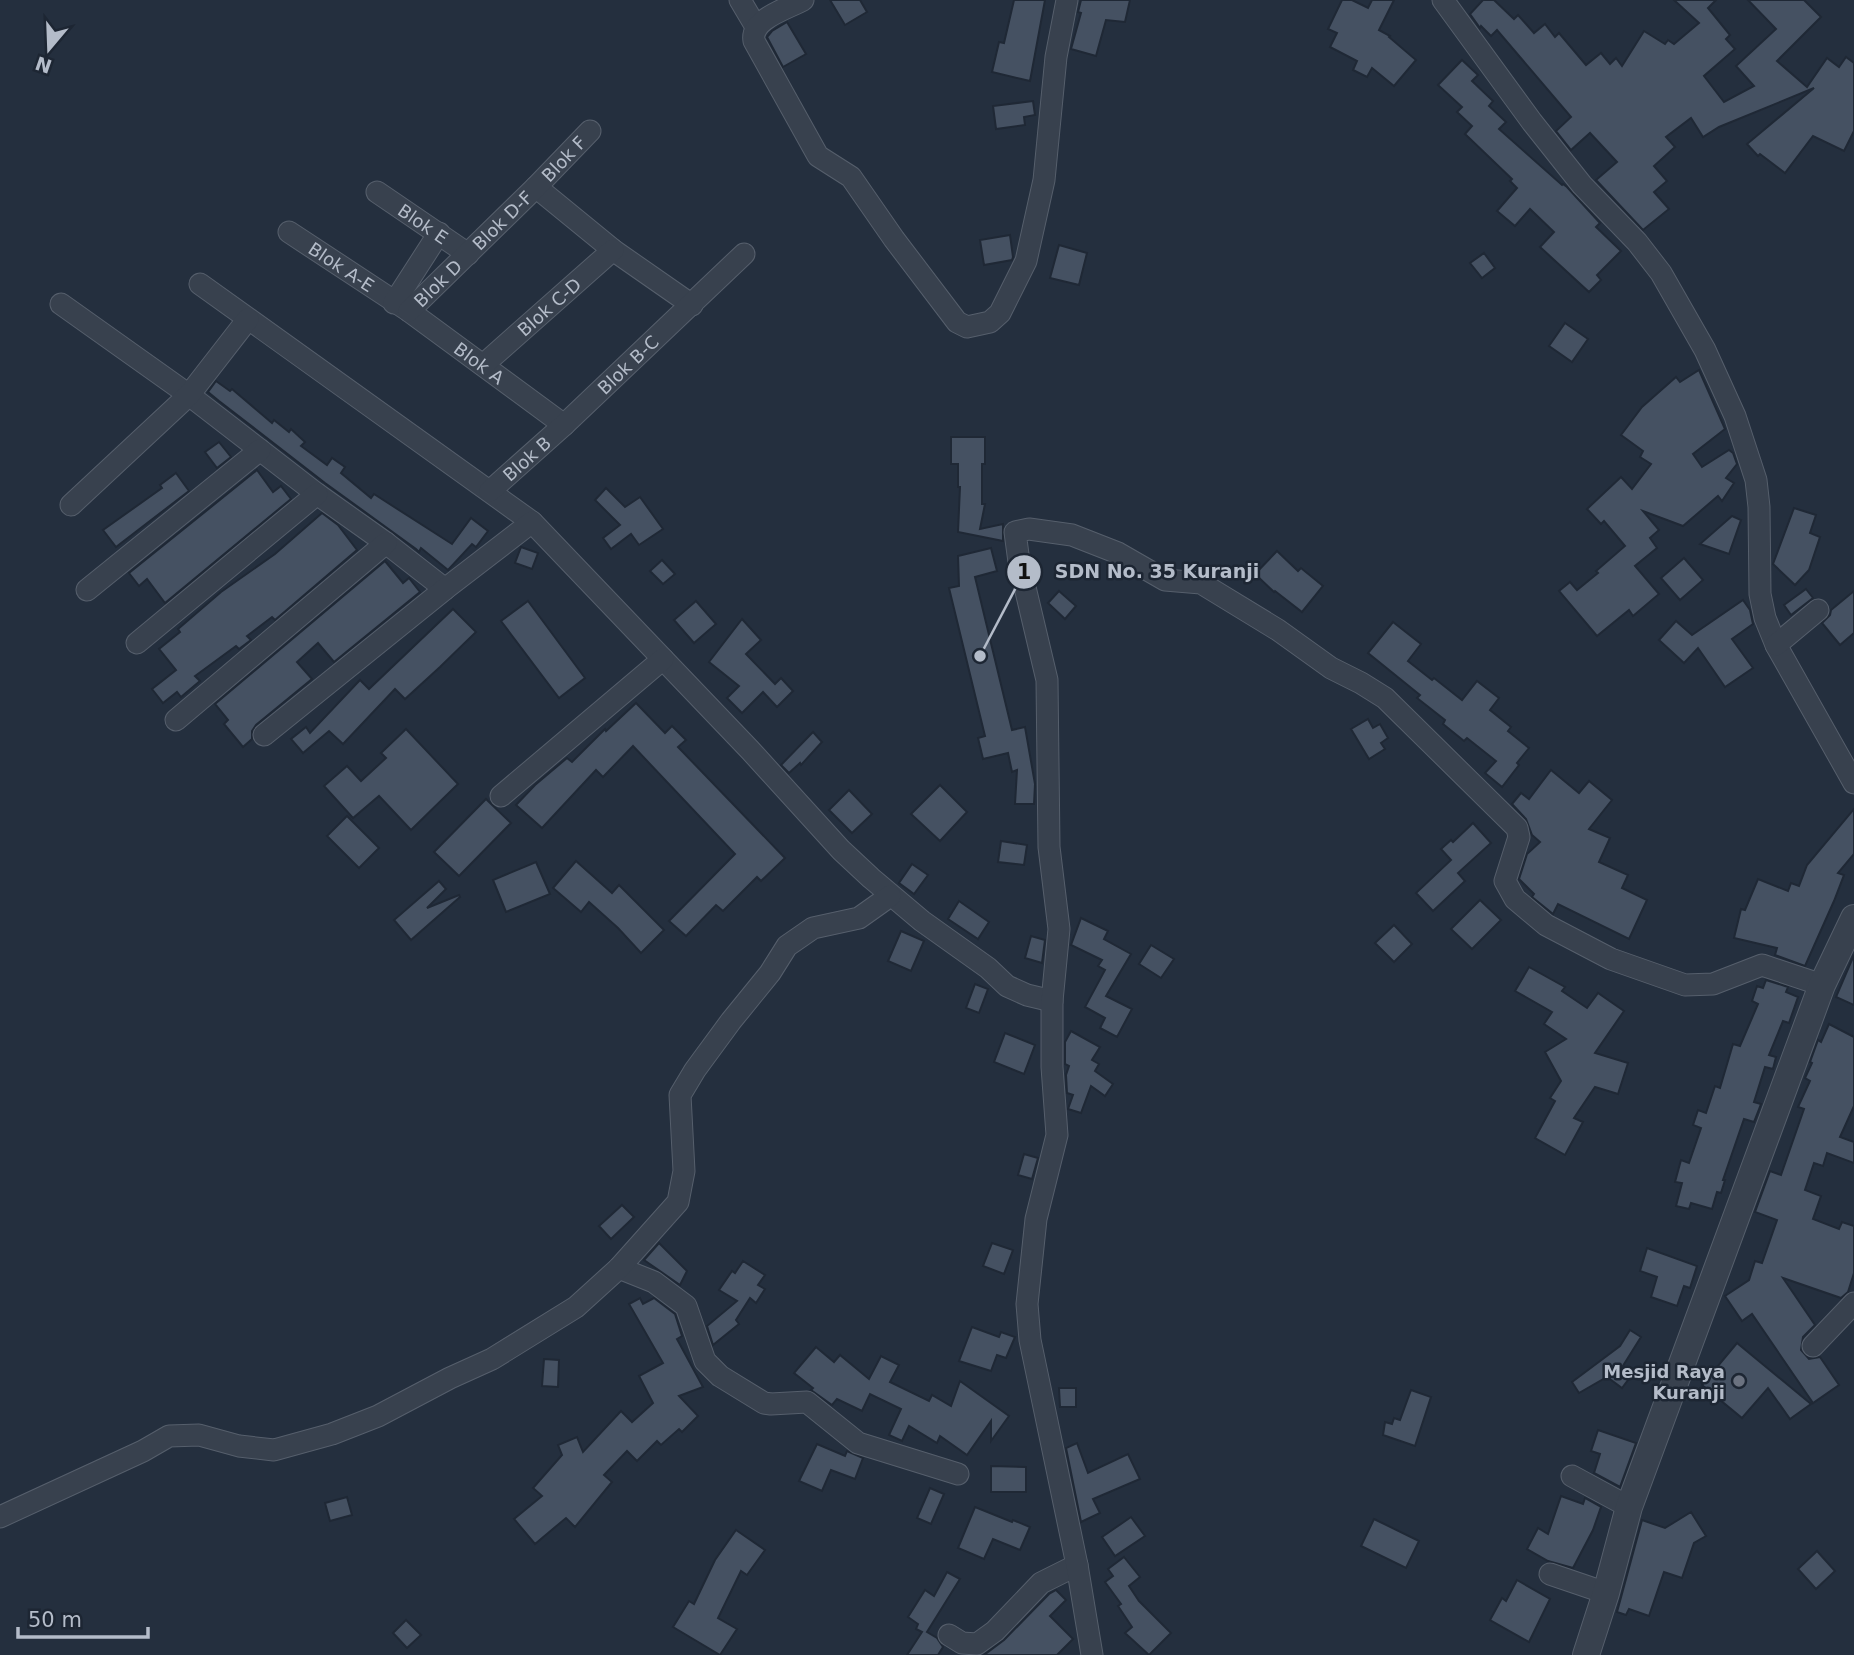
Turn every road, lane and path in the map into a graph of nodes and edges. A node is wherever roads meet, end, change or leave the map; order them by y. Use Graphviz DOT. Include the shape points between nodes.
graph roads {
  1 [pos="740,0"];
  2 [pos="803,0"];
  3 [pos="1067,0"];
  4 [pos="1443,0"];
  5 [pos="756,27"];
  6 [pos="590,131"];
  7 [pos="536,187"];
  8 [pos="377,192"];
  9 [pos="289,232"];
  10 [pos="439,233"];
  11 [pos="613,250"];
  12 [pos="468,254"];
  13 [pos="744,254"];
  14 [pos="200,284"];
  15 [pos="61,304"];
  16 [pos="692,305"];
  17 [pos="401,307"];
  18 [pos="248,320"];
  19 [pos="484,365"];
  20 [pos="189,395"];
  21 [pos="564,425"];
  22 [pos="260,450"];
  23 [pos="490,491"];
  24 [pos="317,494"];
  25 [pos="71,505"];
  26 [pos="532,522"];
  27 [pos="386,543"];
  28 [pos="445,589"];
  29 [pos="88,590"];
  30 [pos="1818,610"];
  31 [pos="137,643"];
  32 [pos="1776,645"];
  33 [pos="663,659"];
  34 [pos="176,720"];
  35 [pos="264,734"];
  36 [pos="1854,783"];
  37 [pos="501,796"];
  38 [pos="890,896"];
  39 [pos="1854,918"];
  40 [pos="1822,985"];
  41 [pos="1052,1002"];
  42 [pos="619,1268"];
  43 [pos="1854,1303"];
  44 [pos="1813,1346"];
  45 [pos="958,1474"];
  46 [pos="1572,1476"];
  47 [pos="1629,1507"];
  48 [pos="0,1517"];
  49 [pos="1077,1565"];
  50 [pos="1550,1574"];
  51 [pos="1606,1593"];
  52 [pos="949,1635"];
  53 [pos="1092,1655"];
  54 [pos="1586,1655"];
  1 -- 5 [label="street"];
  2 -- 5 [label="street"];
  3 -- 5 [label="street" via="1056,57 1044,180 1026,261 1000,313 967,327 957,322 851,177 818,156 754,41"];
  4 -- 32 [label="street" via="1582,185 1661,273 1705,350 1735,416 1756,480 1760,594"];
  6 -- 7 [label="street, Blok F"];
  7 -- 11 [label="street"];
  7 -- 12 [label="street, Blok D-F"];
  8 -- 10 [label="street, Blok E"];
  9 -- 17 [label="street, Blok A-E"];
  10 -- 12 [label="street, Blok E"];
  10 -- 17 [label="street"];
  11 -- 16 [label="street"];
  11 -- 19 [label="street, Blok C-D"];
  12 -- 17 [label="street, Blok D"];
  13 -- 16 [label="street"];
  14 -- 18 [label="street"];
  15 -- 20 [label="street"];
  16 -- 21 [label="street, Blok B-C"];
  17 -- 19 [label="street, Blok A"];
  18 -- 20 [label="street"];
  18 -- 23 [label="street"];
  19 -- 21 [label="street, Blok A"];
  20 -- 22 [label="street"];
  20 -- 25 [label="street"];
  21 -- 23 [label="street, Blok B"];
  22 -- 24 [label="street"];
  22 -- 29 [label="street"];
  23 -- 26 [label="street"];
  24 -- 27 [label="street"];
  24 -- 31 [label="street"];
  26 -- 28 [label="street"];
  26 -- 33 [label="street"];
  27 -- 28 [label="street"];
  27 -- 34 [label="street"];
  28 -- 35 [label="street"];
  30 -- 32 [label="street"];
  32 -- 36 [label="street"];
  33 -- 37 [label="street"];
  33 -- 38 [label="street" via="841,850"];
  38 -- 41 [label="street" via="1007,986"];
  38 -- 42 [label="street" via="859,918 813,928 787,946 709,1051 680,1095 684,1171 678,1202"];
  39 -- 40 [label="street"];
  40 -- 41 [label="street" via="1762,965 1713,984 1685,985 1611,959 1546,925 1515,899 1505,881 1519,838 1517,828 1385,698 1200,583 1165,580 1118,553 1072,535 1029,529 1014,535 1047,680 1049,847 1059,929"];
  40 -- 47 [label="street"];
  41 -- 49 [label="street" via="1057,1135 1036,1219 1027,1304 1030,1340"];
  42 -- 45 [label="street" via="654,1282 686,1306 705,1361 756,1398 771,1404 807,1402 858,1443"];
  42 -- 48 [label="street" via="576,1307 492,1359 344,1430 274,1450 199,1435 169,1436"];
  43 -- 44 [label="street"];
  46 -- 47 [label="street"];
  47 -- 51 [label="street"];
  49 -- 52 [label="street" via="1041,1583 977,1644 961,1643"];
  49 -- 53 [label="street"];
  50 -- 51 [label="street"];
  51 -- 54 [label="street"];
}
